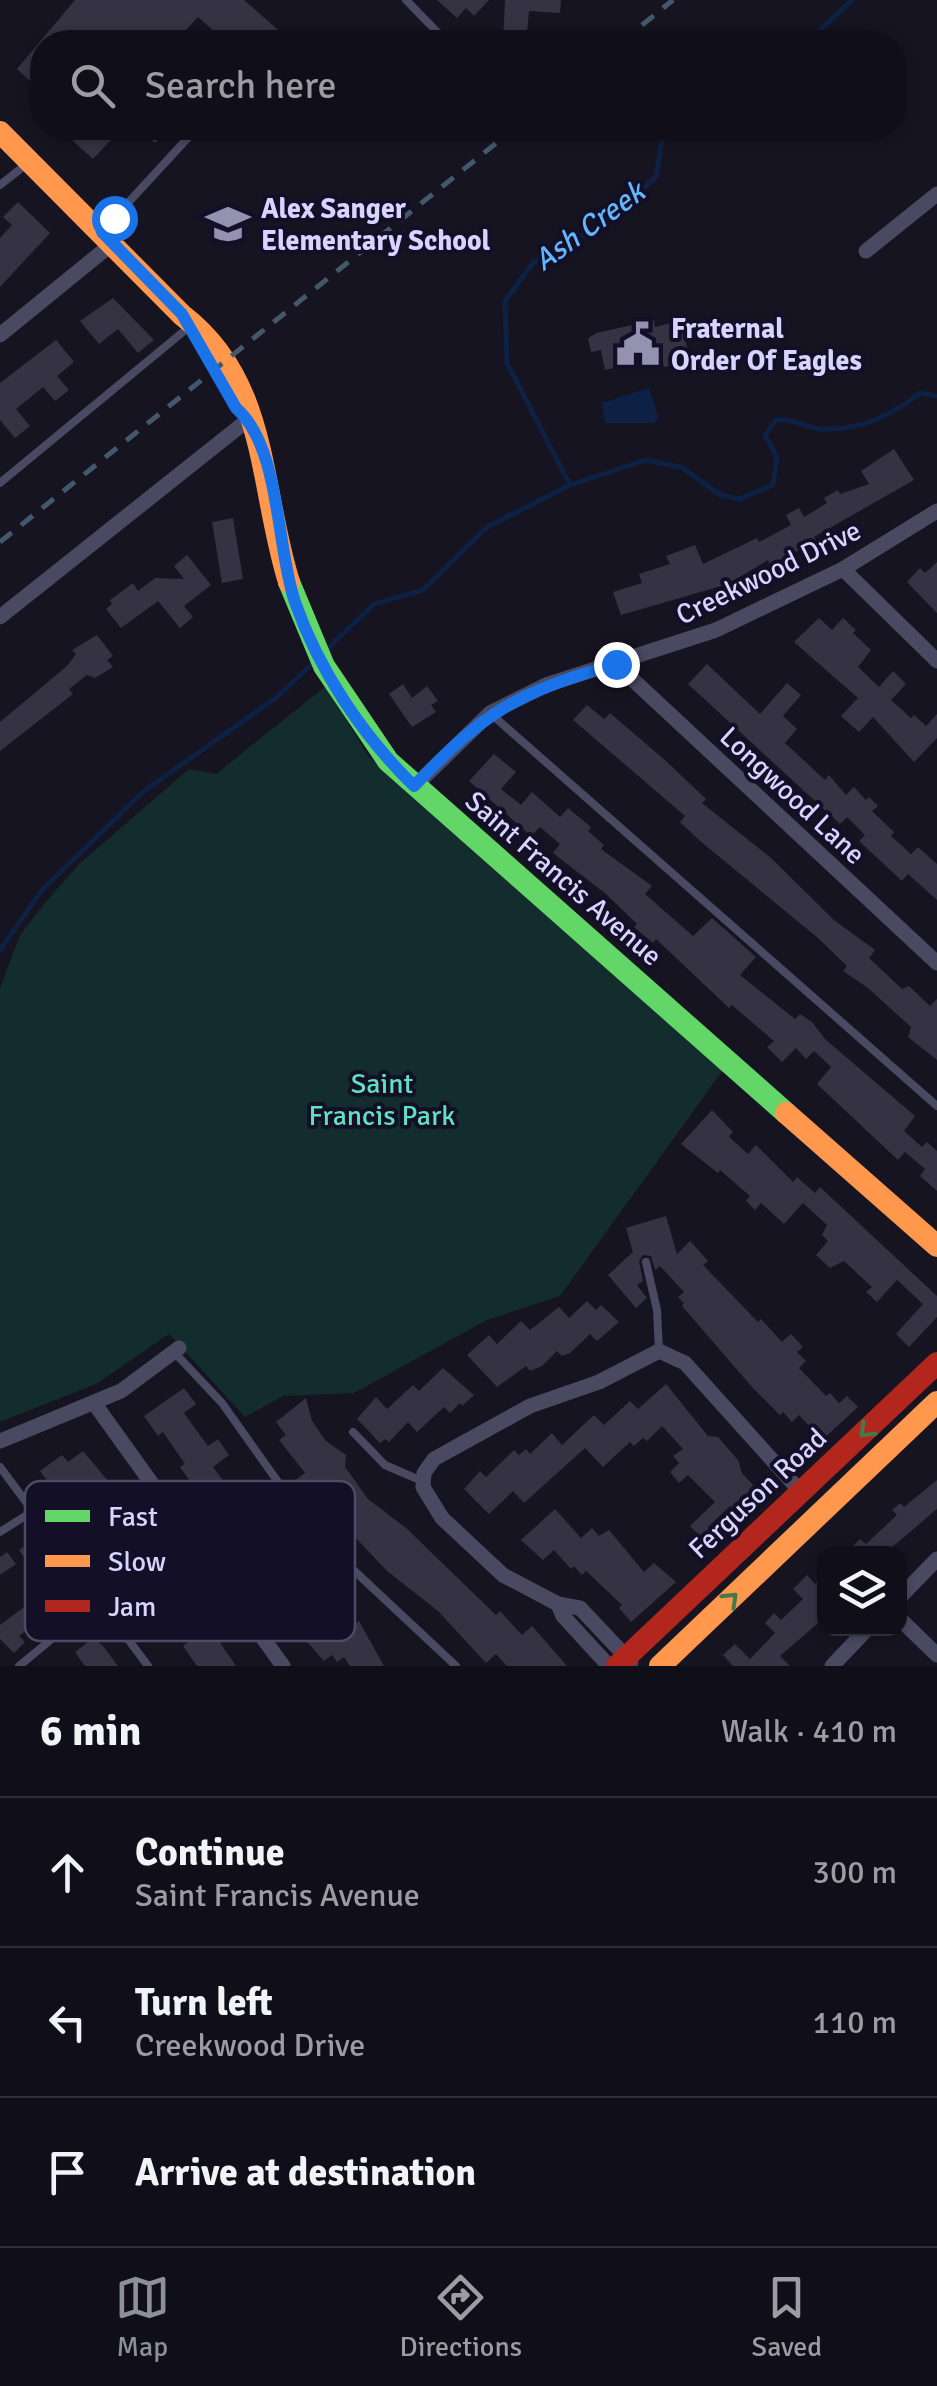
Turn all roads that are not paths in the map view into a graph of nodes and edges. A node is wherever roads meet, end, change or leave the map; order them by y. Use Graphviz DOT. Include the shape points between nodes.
graph roads {
  1 [pos="406,0"];
  2 [pos="435,30"];
  3 [pos="0,132"];
  4 [pos="187,140"];
  5 [pos="30,161"];
  6 [pos="0,185"];
  7 [pos="937,194"];
  8 [pos="108,237"];
  9 [pos="866,251"];
  10 [pos="188,321"];
  11 [pos="0,335"];
  12 [pos="249,419"];
  13 [pos="0,483"];
  14 [pos="937,510"];
  15 [pos="843,569"];
  16 [pos="0,617"];
  17 [pos="937,661"];
  18 [pos="616,664"];
  19 [pos="490,713"];
  20 [pos="414,786"];
  21 [pos="937,963"];
  22 [pos="937,1106"];
  23 [pos="937,1246"];
  24 [pos="646,1262"];
  25 [pos="176,1350"];
  26 [pos="660,1351"];
  27 [pos="937,1363"];
  28 [pos="937,1402"];
  29 [pos="94,1404"];
  30 [pos="353,1432"];
  31 [pos="0,1442"];
  32 [pos="0,1467"];
  33 [pos="150,1481"];
  34 [pos="277,1481"];
  35 [pos="422,1481"];
  36 [pos="801,1492"];
  37 [pos="25,1501"];
  38 [pos="25,1517"];
  39 [pos="0,1532"];
  40 [pos="937,1559"];
  41 [pos="355,1571"];
  42 [pos="907,1590"];
  43 [pos="907,1626"];
  44 [pos="860,1636"];
  45 [pos="49,1641"];
  46 [pos="129,1641"];
  47 [pos="266,1641"];
  48 [pos="937,1654"];
  49 [pos="622,1664"];
  50 [pos="19,1666"];
  51 [pos="148,1666"];
  52 [pos="284,1666"];
  53 [pos="456,1666"];
  54 [pos="660,1666"];
  55 [pos="832,1666"];
  1 -- 2 [label="lane"];
  3 -- 5 [label="street, Saint Francis Avenue"];
  4 -- 8 [label="lane"];
  5 -- 6 [label="lane"];
  5 -- 8 [label="street, Saint Francis Avenue"];
  7 -- 9 [label="street"];
  8 -- 10 [label="street, Saint Francis Avenue"];
  8 -- 11 [label="street"];
  10 -- 12 [label="street, Saint Francis Avenue" via="226,361"];
  10 -- 13 [label="lane"];
  12 -- 16 [label="street"];
  12 -- 20 [label="street, Saint Francis Avenue" via="269,476 294,600 310,637 367,735"];
  14 -- 15 [label="street, Creekwood Drive"];
  15 -- 17 [label="street"];
  15 -- 18 [label="street, Creekwood Drive" via="716,630"];
  18 -- 19 [label="street, Creekwood Drive" via="546,685"];
  18 -- 21 [label="street, Longwood Lane"];
  19 -- 20 [label="street, Creekwood Drive"];
  19 -- 22 [label="lane"];
  20 -- 23 [label="street, Saint Francis Avenue"];
  24 -- 26 [label="lane"];
  25 -- 29 [label="street"];
  25 -- 34 [label="lane"];
  26 -- 35 [label="street" via="530,1406 441,1454"];
  26 -- 36 [label="street" via="685,1363"];
  27 -- 36 [label="street, Ferguson Road, one-way"];
  54 -- 28 [label="street, Ferguson Road, one-way"];
  29 -- 31 [label="street"];
  29 -- 33 [label="street"];
  30 -- 35 [label="lane" via="384,1465"];
  32 -- 37 [label="lane"];
  35 -- 49 [label="street" via="431,1506 503,1575 580,1608"];
  36 -- 49 [label="street, Ferguson Road"];
  38 -- 39 [label="lane"];
  40 -- 42 [label="street"];
  41 -- 53 [label="lane"];
  43 -- 48 [label="street"];
  44 -- 55 [label="street"];
  45 -- 50 [label="lane"];
  46 -- 51 [label="lane"];
  47 -- 52 [label="street"];
}
